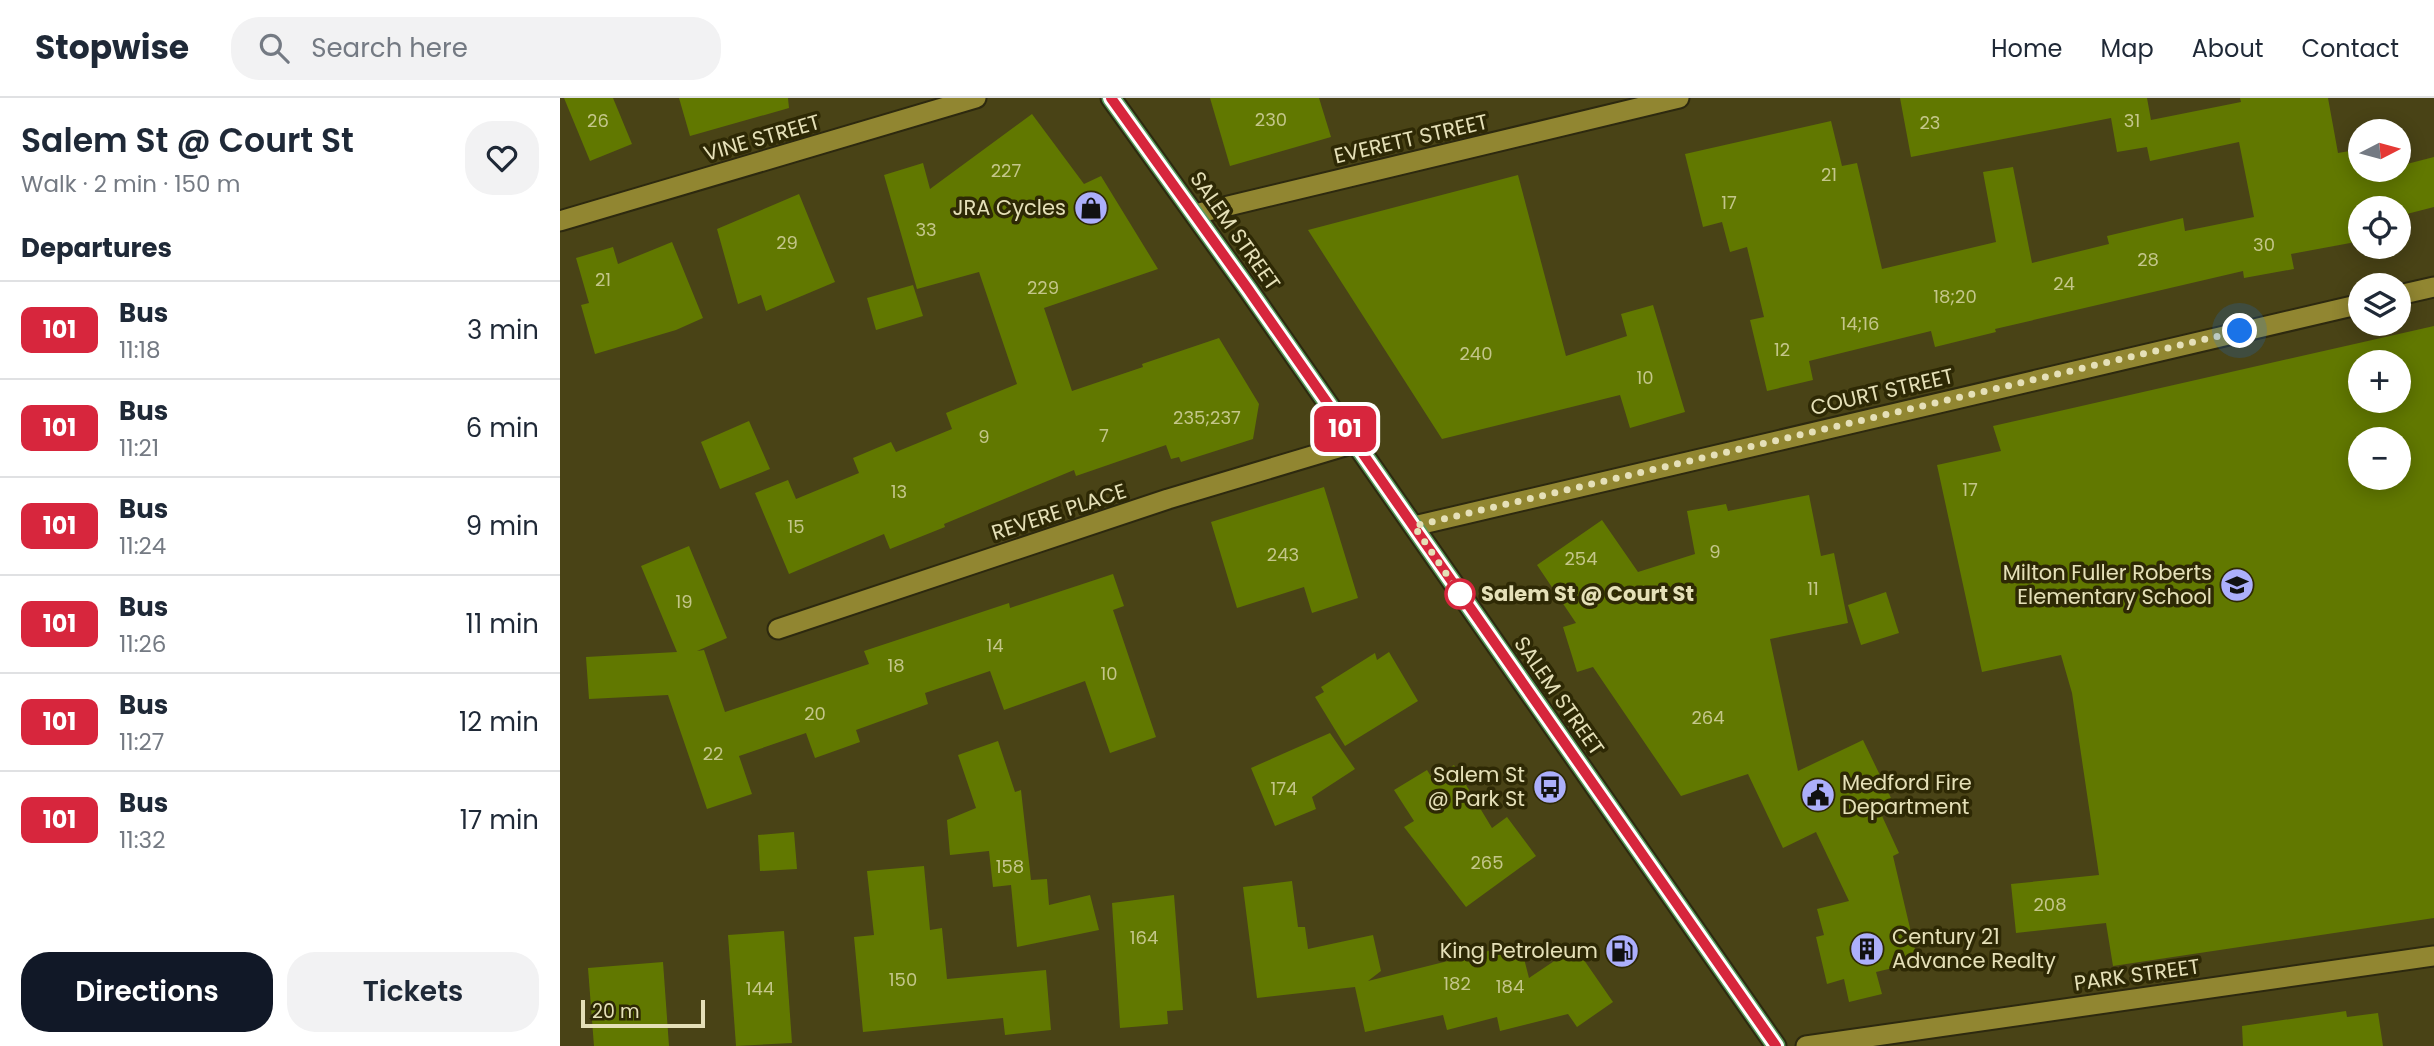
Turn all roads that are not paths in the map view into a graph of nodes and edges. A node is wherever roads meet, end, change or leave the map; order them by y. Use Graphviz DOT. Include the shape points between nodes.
graph roads {
  1 [pos="976,98"];
  2 [pos="1111,98"];
  3 [pos="1678,98"];
  4 [pos="1195,214"];
  5 [pos="560,221"];
  6 [pos="2434,287"];
  7 [pos="2411,292"];
  8 [pos="2348,307"];
  9 [pos="1355,443"];
  10 [pos="1414,526"];
  11 [pos="778,629"];
  12 [pos="2434,956"];
  13 [pos="1776,1046"];
  14 [pos="1806,1046"];
  1 -- 5 [label="street, VINE STREET"];
  2 -- 4 [label="main road, SALEM STREET"];
  3 -- 4 [label="street, EVERETT STREET"];
  4 -- 9 [label="main road, SALEM STREET"];
  6 -- 7 [label="street"];
  8 -- 10 [label="street, COURT STREET"];
  9 -- 10 [label="main road, SALEM STREET"];
  9 -- 11 [label="street, REVERE PLACE" via="1168,499"];
  10 -- 13 [label="main road, SALEM STREET"];
  12 -- 14 [label="street, PARK STREET"];
}
